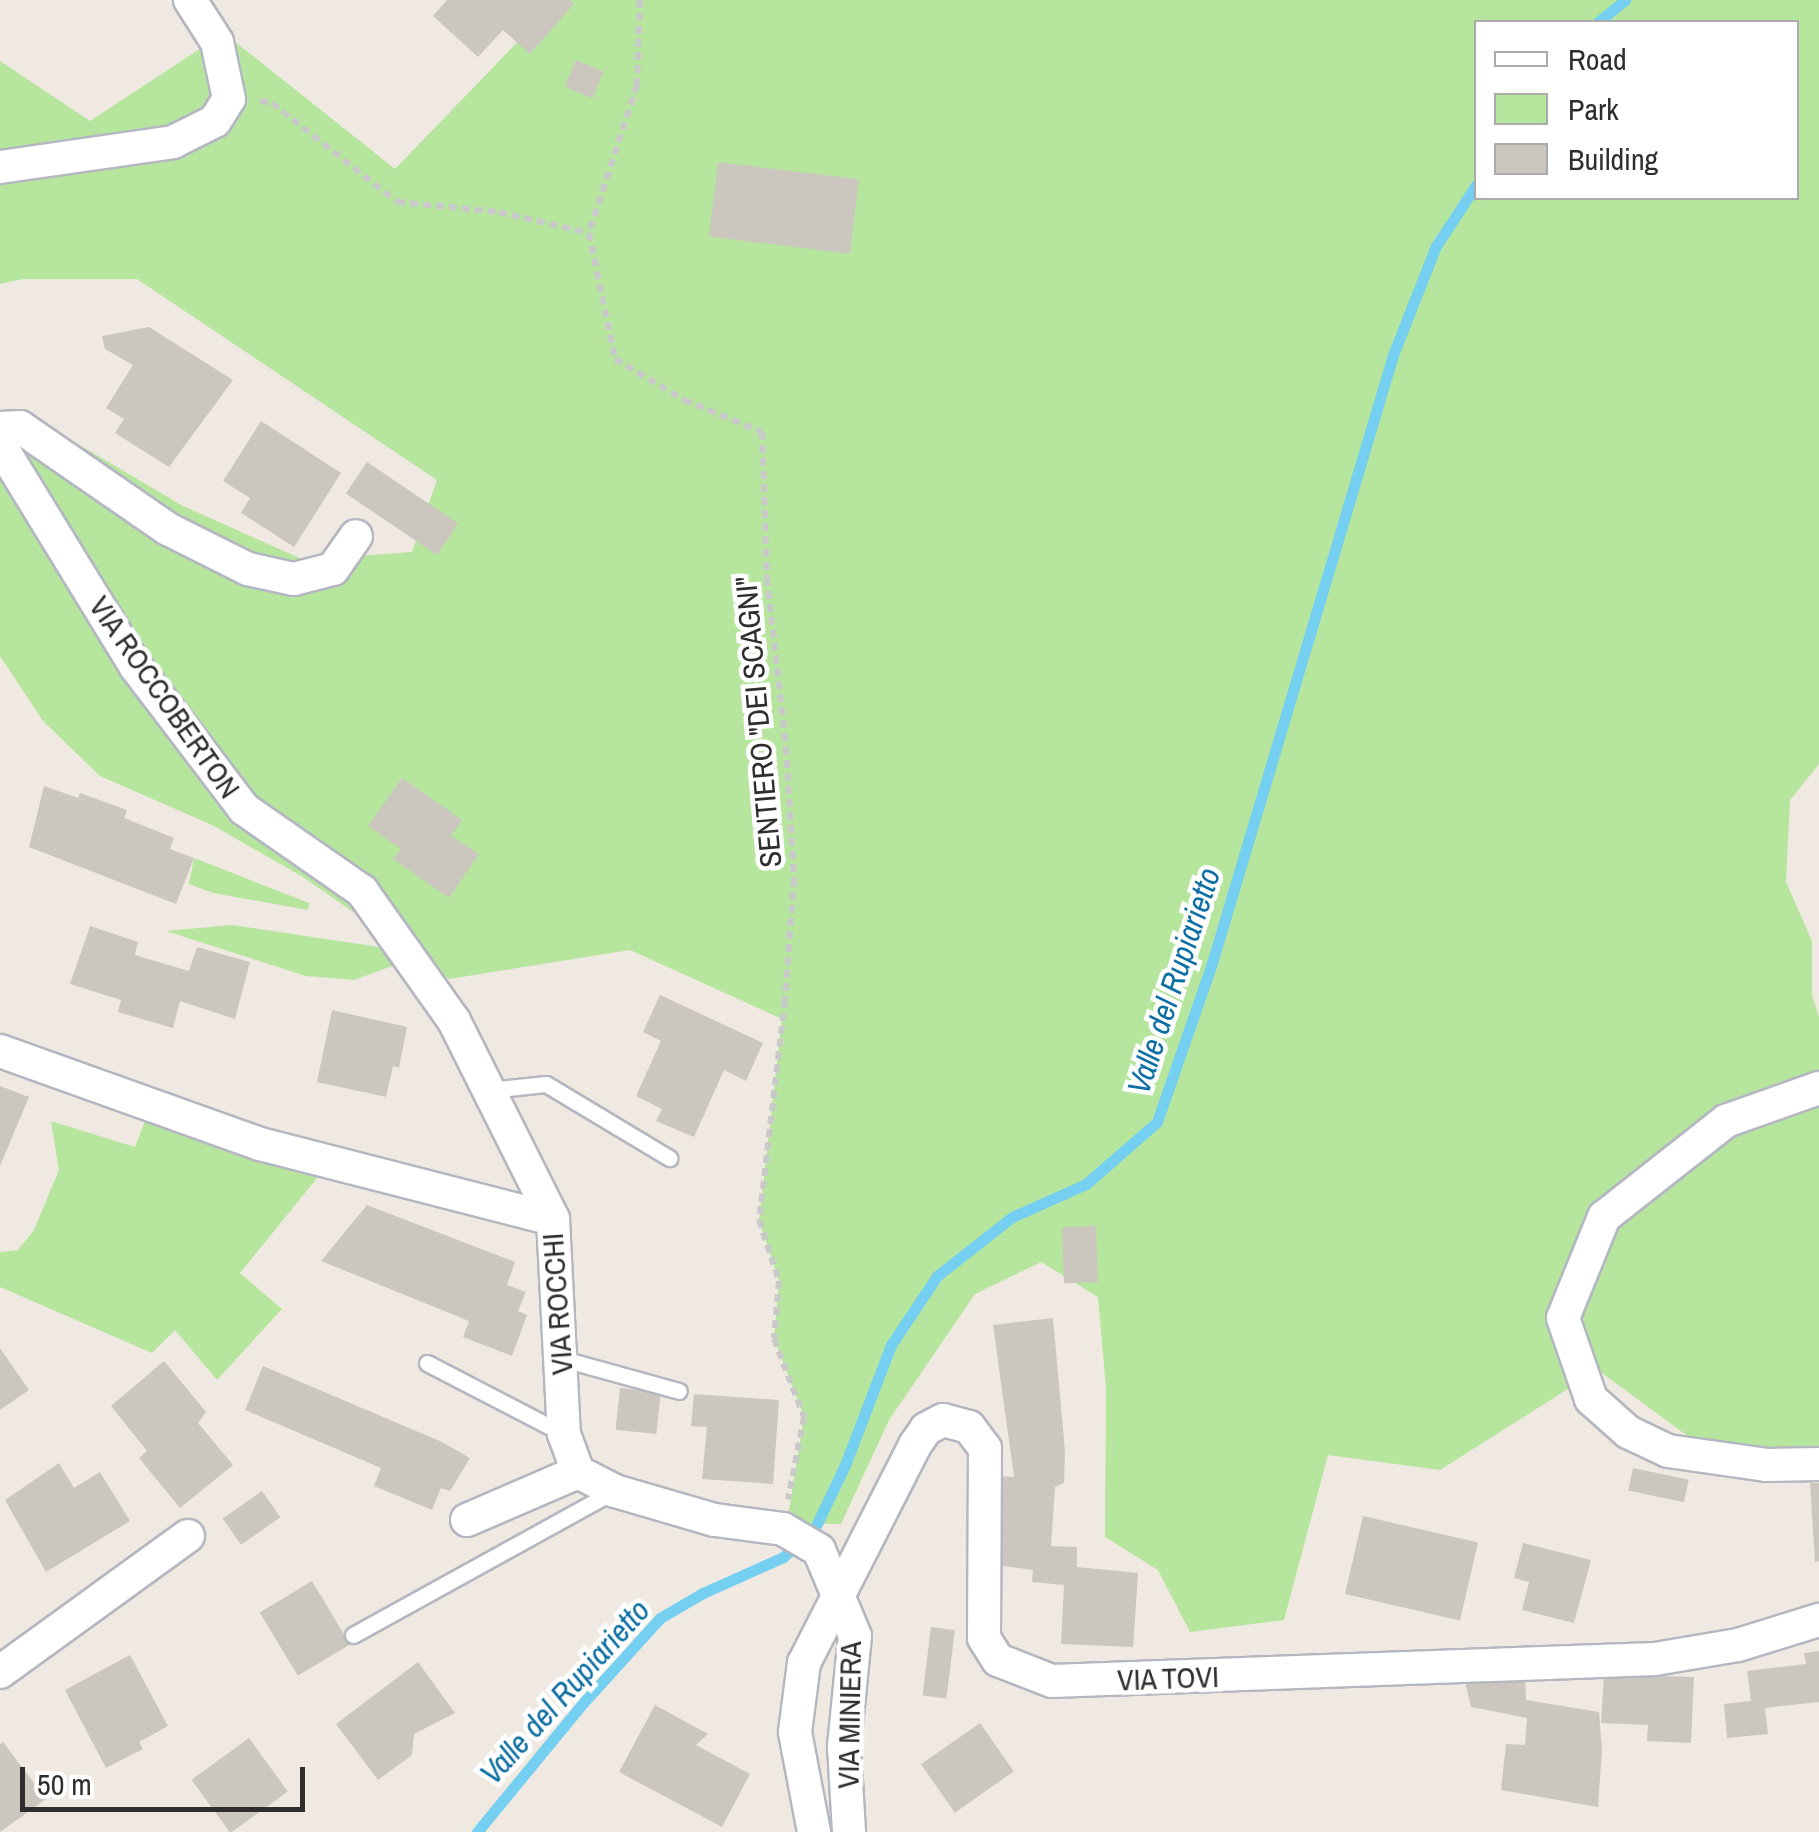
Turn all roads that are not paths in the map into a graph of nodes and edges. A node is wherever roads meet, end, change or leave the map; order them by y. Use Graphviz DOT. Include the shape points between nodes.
graph roads {
  1 [pos="190,0"];
  2 [pos="0,166"];
  3 [pos="0,428"];
  4 [pos="0,444"];
  5 [pos="356,536"];
  6 [pos="0,1051"];
  7 [pos="1819,1088"];
  8 [pos="489,1090"];
  9 [pos="669,1158"];
  10 [pos="553,1219"];
  11 [pos="563,1359"];
  12 [pos="427,1363"];
  13 [pos="679,1391"];
  14 [pos="564,1434"];
  15 [pos="1819,1464"];
  16 [pos="578,1472"];
  17 [pos="615,1491"];
  18 [pos="467,1520"];
  19 [pos="188,1536"];
  20 [pos="838,1602"];
  21 [pos="1819,1620"];
  22 [pos="353,1635"];
  23 [pos="0,1672"];
  24 [pos="814,1832"];
  25 [pos="849,1832"];
  1 -- 2 [label="street" via="217,42 229,99 215,121 173,142"];
  3 -- 5 [label="street" via="20,428 168,529 248,568 294,579 334,569"];
  4 -- 8 [label="street, VIA ROCCOBERTON" via="136,667 244,810 362,891 454,1020"];
  6 -- 10 [label="street, VIA ROCCHI" via="260,1144"];
  7 -- 15 [label="street" via="1726,1120 1604,1216 1563,1318 1591,1399 1628,1432 1668,1451 1766,1465"];
  8 -- 9 [label="lane" via="546,1084"];
  8 -- 10 [label="street, VIA ROCCOBERTON"];
  10 -- 11 [label="street, VIA ROCCHI"];
  11 -- 13 [label="lane"];
  11 -- 14 [label="street, VIA ROCCHI"];
  12 -- 14 [label="lane"];
  14 -- 16 [label="street, VIA ROCCHI"];
  16 -- 17 [label="street"];
  16 -- 18 [label="street"];
  17 -- 20 [label="street" via="715,1520 786,1531 819,1550"];
  17 -- 22 [label="lane"];
  19 -- 23 [label="street"];
  20 -- 21 [label="street, VIA TOVI" via="915,1444 943,1420 969,1427 985,1448 984,1638 998,1660 1052,1681 1655,1659 1738,1645"];
  20 -- 24 [label="street" via="804,1664 796,1696 795,1732"];
  20 -- 25 [label="street, VIA MINIERA" via="855,1636 844,1746"];
}
